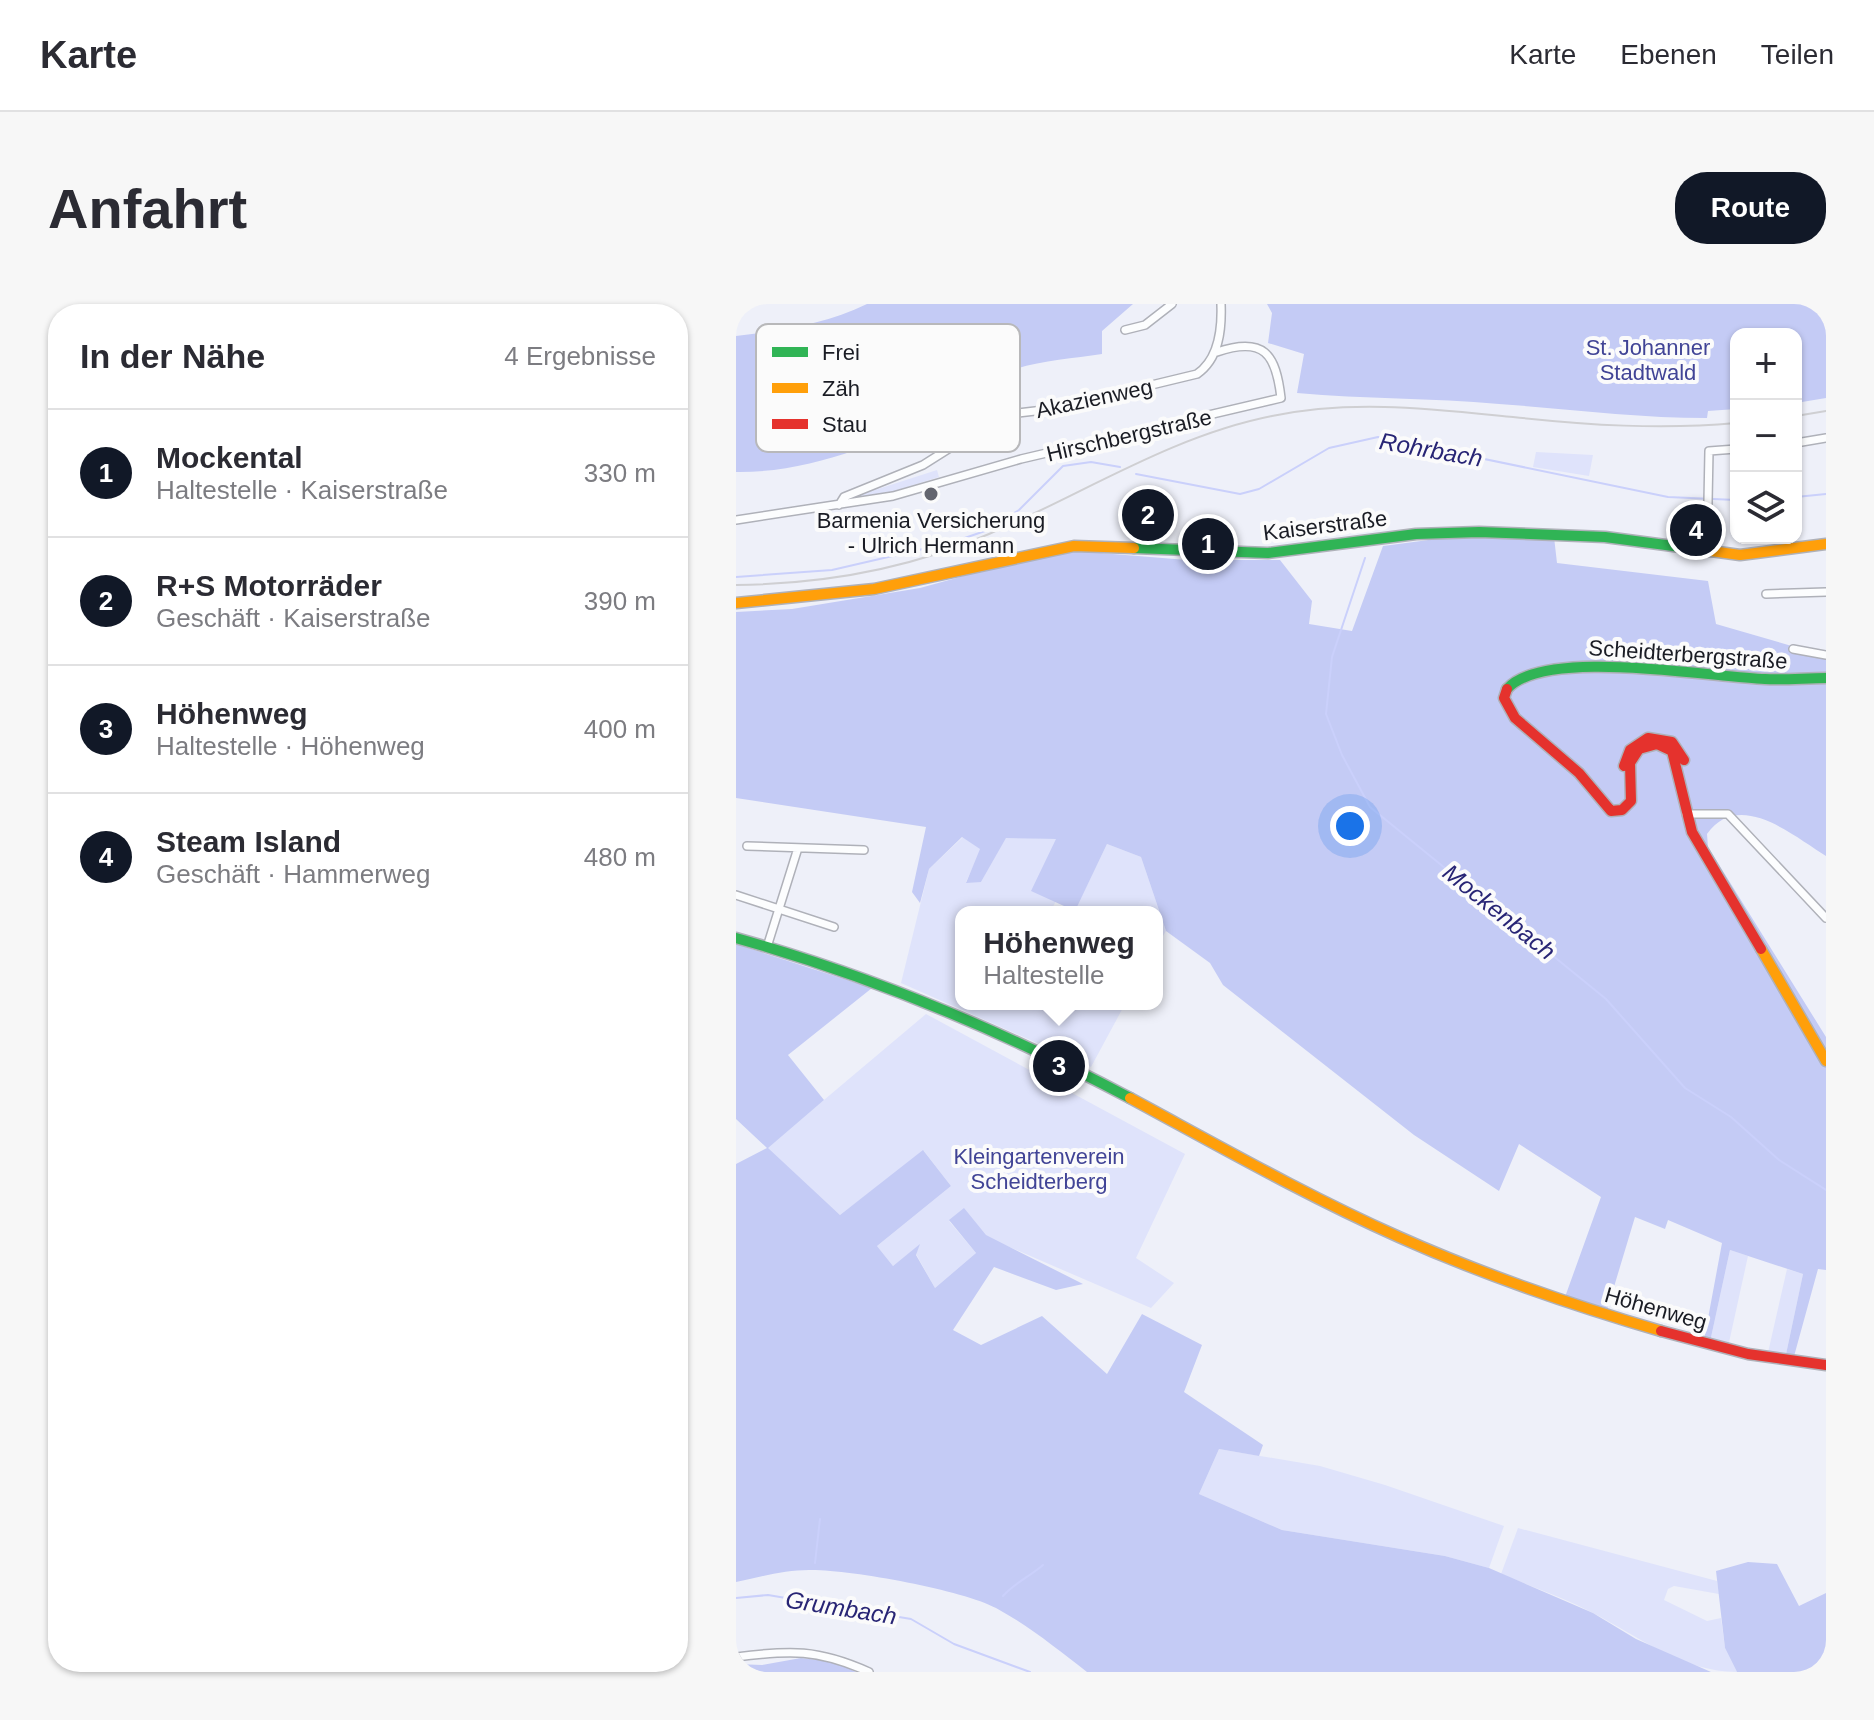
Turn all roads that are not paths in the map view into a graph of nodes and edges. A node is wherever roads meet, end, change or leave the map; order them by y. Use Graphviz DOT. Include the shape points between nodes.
graph roads {
  1 [pos="1172,304"];
  2 [pos="1221,304"];
  3 [pos="1125,330"];
  4 [pos="1217,352"];
  5 [pos="1020,415"];
  6 [pos="1826,438"];
  7 [pos="1802,442"];
  8 [pos="1730,449"];
  9 [pos="944,452"];
  10 [pos="839,505"];
  11 [pos="736,520"];
  12 [pos="1826,544"];
  13 [pos="1707,553"];
  14 [pos="1826,592"];
  15 [pos="1766,594"];
  16 [pos="736,603"];
  17 [pos="1793,649"];
  18 [pos="1826,655"];
  19 [pos="1826,678"];
  20 [pos="1686,814"];
  21 [pos="747,846"];
  22 [pos="798,848"];
  23 [pos="864,850"];
  24 [pos="736,895"];
  25 [pos="778,909"];
  26 [pos="1826,918"];
  27 [pos="834,927"];
  28 [pos="736,938"];
  29 [pos="767,947"];
  30 [pos="1826,1061"];
  31 [pos="1826,1365"];
  32 [pos="736,1657"];
  33 [pos="869,1672"];
  1 -- 3 [label="street" via="1145,325"];
  2 -- 4 [label="street"];
  4 -- 5 [label="street, Akazienweg" via="1209,367 1189,377"];
  4 -- 10 [label="street, Hirschbergstraße" via="1239,345 1264,351 1277,370 1281,398"];
  6 -- 7 [label="street"];
  8 -- 13 [label="street" via="1709,451"];
  9 -- 10 [label="street, Akazienweg" via="844,497"];
  10 -- 11 [label="street, Hirschbergstraße"];
  12 -- 13 [label="street, Kaiserstraße" via="1762,555"];
  13 -- 16 [label="street, Kaiserstraße" via="1605,537 1479,532 1416,534 1268,553 1074,546 874,589"];
  14 -- 15 [label="street"];
  17 -- 18 [label="street, Scheidterbergstraße"];
  19 -- 20 [label="street, Scheidterbergstraße" via="1765,679 1595,664 1527,674 1507,687 1509,710 1615,812 1631,801 1632,758 1645,746 1662,745 1676,755"];
  20 -- 26 [label="street" via="1728,814"];
  20 -- 30 [label="street, Scheidterbergstraße" via="1701,849"];
  21 -- 22 [label="street"];
  22 -- 23 [label="street"];
  22 -- 25 [label="street"];
  24 -- 25 [label="street"];
  25 -- 27 [label="street"];
  25 -- 29 [label="street"];
  28 -- 29 [label="street, Höhenweg"];
  29 -- 31 [label="street, Höhenweg" via="931,1003 1017,1041 1327,1203 1468,1267 1722,1348 1776,1361"];
  32 -- 33 [label="street" via="815,1652"];
}
